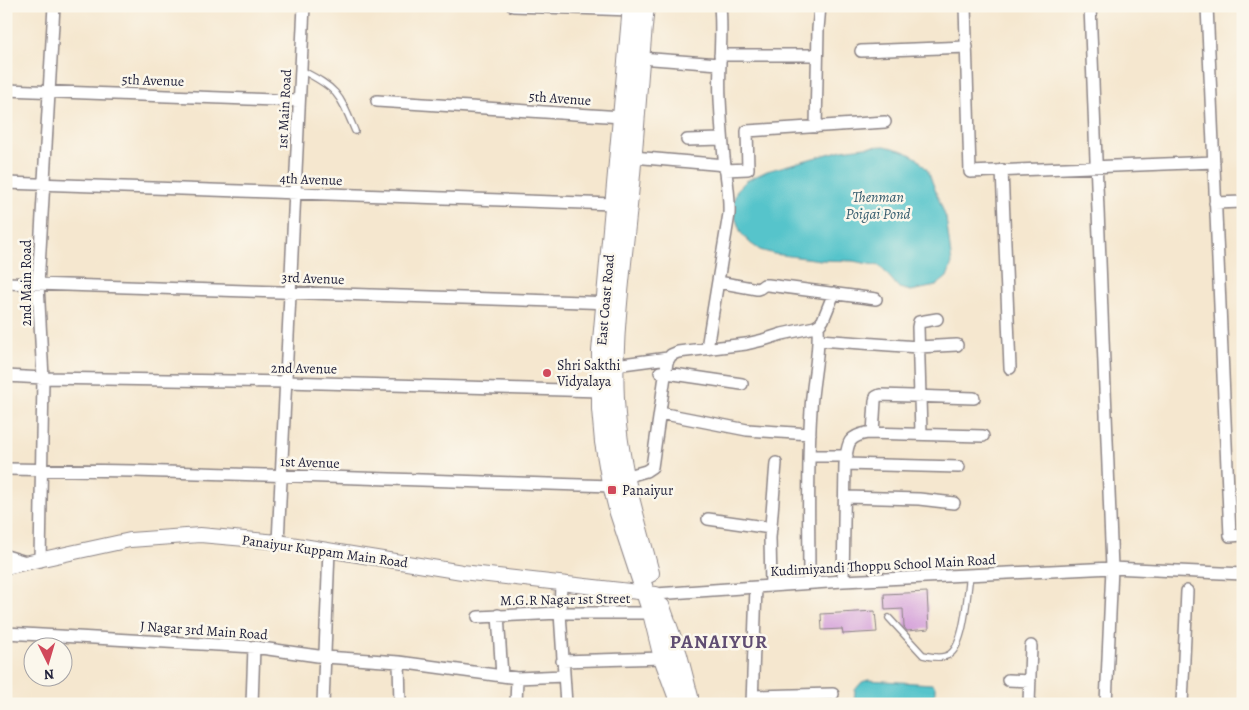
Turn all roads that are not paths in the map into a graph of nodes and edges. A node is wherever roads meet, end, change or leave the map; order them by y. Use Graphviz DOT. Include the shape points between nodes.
graph roads {
  1 [pos="54,6"];
  2 [pos="304,6"];
  3 [pos="513,6"];
  4 [pos="720,6"];
  5 [pos="820,6"];
  6 [pos="965,6"];
  7 [pos="1090,6"];
  8 [pos="1207,6"];
  9 [pos="636,8"];
  10 [pos="636,35"];
  11 [pos="966,47"];
  12 [pos="861,52"];
  13 [pos="818,55"];
  14 [pos="640,58"];
  15 [pos="720,59"];
  16 [pos="301,70"];
  17 [pos="6,90"];
  18 [pos="50,92"];
  19 [pos="299,101"];
  20 [pos="377,101"];
  21 [pos="622,117"];
  22 [pos="885,122"];
  23 [pos="816,127"];
  24 [pos="355,131"];
  25 [pos="722,139"];
  26 [pos="687,140"];
  27 [pos="633,156"];
  28 [pos="1214,162"];
  29 [pos="1096,167"];
  30 [pos="725,168"];
  31 [pos="1002,170"];
  32 [pos="6,183"];
  33 [pos="44,184"];
  34 [pos="295,194"];
  35 [pos="1243,202"];
  36 [pos="1215,203"];
  37 [pos="614,204"];
  38 [pos="718,282"];
  39 [pos="6,283"];
  40 [pos="38,285"];
  41 [pos="290,293"];
  42 [pos="834,293"];
  43 [pos="876,299"];
  44 [pos="612,303"];
  45 [pos="937,319"];
  46 [pos="818,326"];
  47 [pos="819,340"];
  48 [pos="957,346"];
  49 [pos="918,347"];
  50 [pos="707,348"];
  51 [pos="668,358"];
  52 [pos="615,365"];
  53 [pos="1010,368"];
  54 [pos="662,372"];
  55 [pos="6,376"];
  56 [pos="43,378"];
  57 [pos="286,382"];
  58 [pos="742,384"];
  59 [pos="600,391"];
  60 [pos="921,398"];
  61 [pos="974,398"];
  62 [pos="660,413"];
  63 [pos="873,433"];
  64 [pos="921,433"];
  65 [pos="810,434"];
  66 [pos="983,436"];
  67 [pos="809,456"];
  68 [pos="846,460"];
  69 [pos="776,463"];
  70 [pos="959,467"];
  71 [pos="6,469"];
  72 [pos="41,470"];
  73 [pos="281,476"];
  74 [pos="618,481"];
  75 [pos="846,496"];
  76 [pos="954,503"];
  77 [pos="708,519"];
  78 [pos="771,528"];
  79 [pos="1243,535"];
  80 [pos="278,542"];
  81 [pos="329,550"];
  82 [pos="6,556"];
  83 [pos="34,562"];
  84 [pos="6,567"];
  85 [pos="1112,568"];
  86 [pos="1243,574"];
  87 [pos="970,575"];
  88 [pos="843,581"];
  89 [pos="810,583"];
  90 [pos="562,584"];
  91 [pos="771,586"];
  92 [pos="756,587"];
  93 [pos="1187,591"];
  94 [pos="650,594"];
  95 [pos="560,612"];
  96 [pos="652,613"];
  97 [pos="498,615"];
  98 [pos="478,617"];
  99 [pos="889,618"];
  100 [pos="6,633"];
  101 [pos="1032,646"];
  102 [pos="254,647"];
  103 [pos="325,657"];
  104 [pos="663,658"];
  105 [pos="562,661"];
  106 [pos="399,662"];
  107 [pos="502,676"];
  108 [pos="564,676"];
  109 [pos="516,678"];
  110 [pos="1008,680"];
  111 [pos="1030,681"];
  112 [pos="833,694"];
  113 [pos="752,700"];
  114 [pos="252,704"];
  115 [pos="323,704"];
  116 [pos="400,704"];
  117 [pos="516,704"];
  118 [pos="566,704"];
  119 [pos="680,704"];
  120 [pos="691,704"];
  121 [pos="1029,704"];
  122 [pos="1106,704"];
  123 [pos="1182,704"];
  1 -- 18 [label="street, 2nd Main Road"];
  2 -- 16 [label="street, 1st Main Road"];
  3 -- 9 [label="street"];
  4 -- 15 [label="street"];
  5 -- 13 [label="street"];
  6 -- 11 [label="street"];
  7 -- 29 [label="street"];
  8 -- 28 [label="street"];
  9 -- 10 [label="main road, East Coast Road"];
  10 -- 14 [label="main road, East Coast Road"];
  10 -- 21 [label="main road, East Coast Road"];
  11 -- 12 [label="street"];
  11 -- 31 [label="street" via="970,172"];
  13 -- 15 [label="street"];
  13 -- 23 [label="street"];
  14 -- 15 [label="street"];
  14 -- 27 [label="main road, East Coast Road"];
  15 -- 25 [label="street"];
  16 -- 19 [label="street, 1st Main Road"];
  16 -- 24 [label="lane" via="333,89 344,104"];
  17 -- 18 [label="street, 5th Avenue"];
  18 -- 19 [label="street, 5th Avenue"];
  18 -- 33 [label="street, 2nd Main Road"];
  19 -- 34 [label="street, 1st Main Road"];
  20 -- 21 [label="street, 5th Avenue"];
  21 -- 37 [label="main road, East Coast Road"];
  22 -- 23 [label="street"];
  23 -- 30 [label="street" via="747,131 748,169"];
  25 -- 26 [label="street"];
  25 -- 30 [label="street"];
  27 -- 30 [label="street"];
  27 -- 44 [label="main road, East Coast Road"];
  28 -- 29 [label="street"];
  28 -- 36 [label="street"];
  29 -- 31 [label="street"];
  29 -- 85 [label="street"];
  30 -- 38 [label="street" via="729,214"];
  31 -- 53 [label="street"];
  32 -- 33 [label="street, 4th Avenue"];
  33 -- 34 [label="street, 4th Avenue"];
  33 -- 40 [label="street, 2nd Main Road"];
  34 -- 37 [label="street, 4th Avenue"];
  34 -- 41 [label="street, 1st Main Road"];
  35 -- 36 [label="street"];
  36 -- 79 [label="street" via="1230,536"];
  37 -- 44 [label="main road, East Coast Road"];
  38 -- 42 [label="street" via="757,289 768,285"];
  38 -- 50 [label="street"];
  39 -- 40 [label="street, 3rd Avenue"];
  40 -- 41 [label="street, 3rd Avenue"];
  40 -- 56 [label="street, 2nd Main Road"];
  41 -- 44 [label="street, 3rd Avenue"];
  41 -- 57 [label="street, 1st Main Road"];
  42 -- 43 [label="street"];
  42 -- 46 [label="street"];
  44 -- 52 [label="main road, East Coast Road"];
  44 -- 59 [label="main road, East Coast Road" via="601,352"];
  45 -- 49 [label="street" via="919,322"];
  46 -- 47 [label="street"];
  46 -- 50 [label="street" via="746,344"];
  47 -- 49 [label="street"];
  47 -- 65 [label="street"];
  48 -- 49 [label="street"];
  49 -- 60 [label="street"];
  50 -- 51 [label="street" via="678,352"];
  51 -- 52 [label="street"];
  51 -- 54 [label="street"];
  52 -- 74 [label="main road, East Coast Road"];
  54 -- 58 [label="street"];
  54 -- 62 [label="street"];
  55 -- 56 [label="street, 2nd Avenue"];
  56 -- 57 [label="street, 2nd Avenue"];
  56 -- 72 [label="street, 2nd Main Road"];
  57 -- 59 [label="street, 2nd Avenue"];
  57 -- 73 [label="street, 1st Main Road"];
  59 -- 74 [label="main road, East Coast Road" via="604,442"];
  60 -- 61 [label="street"];
  60 -- 63 [label="street" via="876,397"];
  60 -- 64 [label="street"];
  62 -- 65 [label="street" via="747,430"];
  62 -- 74 [label="street, 1st Avenue" via="652,467"];
  63 -- 64 [label="street"];
  63 -- 68 [label="street" via="856,435 851,439"];
  64 -- 66 [label="street"];
  65 -- 67 [label="street"];
  67 -- 68 [label="street"];
  67 -- 89 [label="street"];
  68 -- 70 [label="street"];
  68 -- 75 [label="street"];
  69 -- 78 [label="street"];
  71 -- 72 [label="street, 1st Avenue"];
  72 -- 73 [label="street, 1st Avenue"];
  72 -- 83 [label="street, 2nd Main Road"];
  73 -- 74 [label="street, 1st Avenue"];
  73 -- 80 [label="street, 1st Main Road"];
  74 -- 94 [label="main road, East Coast Road"];
  75 -- 76 [label="street"];
  75 -- 88 [label="street"];
  77 -- 78 [label="street"];
  78 -- 91 [label="street"];
  80 -- 81 [label="street, Panaiyur Kuppam Main Road"];
  80 -- 83 [label="street, Panaiyur Kuppam Main Road" via="200,535 130,540"];
  81 -- 90 [label="street, Panaiyur Kuppam Main Road" via="462,572"];
  81 -- 103 [label="street"];
  82 -- 83 [label="street"];
  83 -- 84 [label="street, Panaiyur Kuppam Main Road"];
  85 -- 86 [label="street, Kudimiyandi Thoppu School Main Road"];
  85 -- 87 [label="street, Kudimiyandi Thoppu School Main Road"];
  85 -- 122 [label="street"];
  87 -- 88 [label="street, Kudimiyandi Thoppu School Main Road"];
  87 -- 99 [label="lane" via="959,638 949,655 923,655"];
  88 -- 89 [label="street, Kudimiyandi Thoppu School Main Road"];
  89 -- 91 [label="street, Kudimiyandi Thoppu School Main Road"];
  90 -- 94 [label="street, Panaiyur Kuppam Main Road"];
  90 -- 95 [label="street"];
  91 -- 92 [label="street, Kudimiyandi Thoppu School Main Road"];
  92 -- 94 [label="street, Kudimiyandi Thoppu School Main Road"];
  92 -- 113 [label="street"];
  93 -- 123 [label="street"];
  94 -- 96 [label="main road, East Coast Road"];
  94 -- 120 [label="main road, East Coast Road" via="678,655"];
  95 -- 96 [label="street, M.G.R Nagar 1st Street"];
  95 -- 97 [label="street, M.G.R Nagar 1st Street"];
  95 -- 105 [label="street"];
  96 -- 104 [label="main road, East Coast Road"];
  97 -- 98 [label="street, M.G.R Nagar 1st Street"];
  97 -- 107 [label="street"];
  100 -- 102 [label="street, J Nagar 3rd Main Road"];
  101 -- 111 [label="street"];
  102 -- 103 [label="street, J Nagar 3rd Main Road"];
  102 -- 114 [label="street"];
  103 -- 106 [label="street, J Nagar 3rd Main Road"];
  103 -- 115 [label="street"];
  104 -- 105 [label="street"];
  104 -- 119 [label="main road, East Coast Road"];
  105 -- 108 [label="street"];
  106 -- 107 [label="street, J Nagar 3rd Main Road"];
  106 -- 116 [label="street"];
  107 -- 109 [label="street, J Nagar 3rd Main Road"];
  108 -- 109 [label="street, J Nagar 3rd Main Road"];
  108 -- 118 [label="street"];
  109 -- 117 [label="street"];
  110 -- 111 [label="street"];
  111 -- 121 [label="street"];
  112 -- 113 [label="street"];
}
